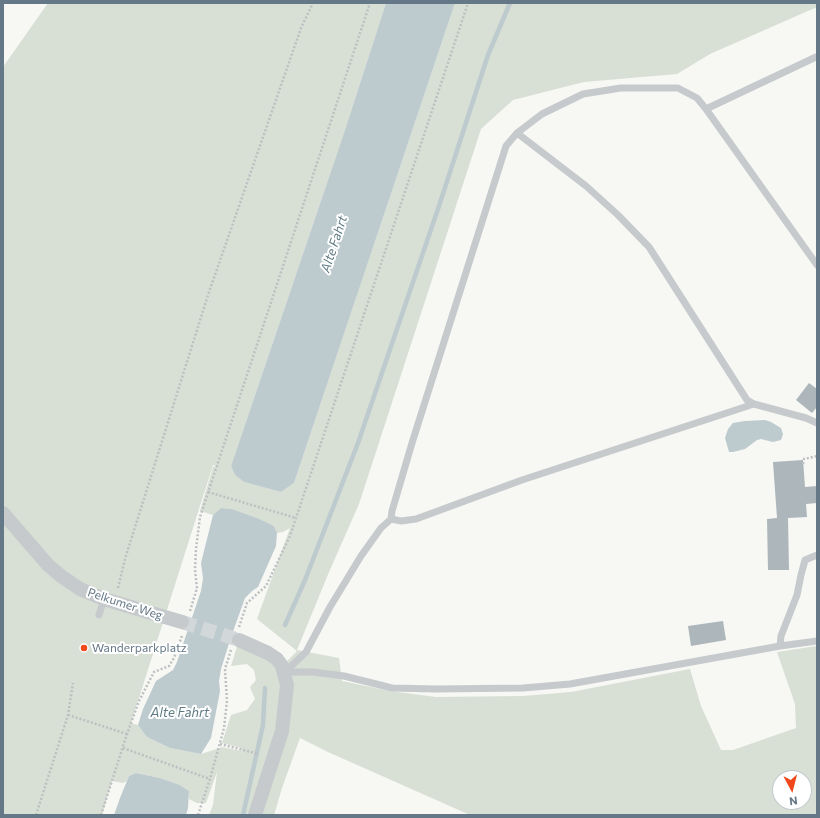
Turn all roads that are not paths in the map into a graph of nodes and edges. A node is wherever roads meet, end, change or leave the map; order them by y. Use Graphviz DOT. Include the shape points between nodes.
graph roads {
  1 [pos="816,56"];
  2 [pos="706,109"];
  3 [pos="517,133"];
  4 [pos="817,265"];
  5 [pos="754,404"];
  6 [pos="817,423"];
  7 [pos="3,513"];
  8 [pos="391,519"];
  9 [pos="817,555"];
  10 [pos="109,601"];
  11 [pos="99,616"];
  12 [pos="185,623"];
  13 [pos="239,640"];
  14 [pos="817,641"];
  15 [pos="780,646"];
  16 [pos="285,672"];
  17 [pos="255,815"];
  1 -- 2 [label="lane"];
  2 -- 3 [label="lane" via="697,98 678,88 621,88 583,94 542,114"];
  2 -- 4 [label="lane"];
  3 -- 5 [label="lane" via="586,186 650,247 747,400"];
  3 -- 8 [label="lane" via="506,146 412,443"];
  5 -- 6 [label="lane"];
  5 -- 8 [label="lane" via="522,480 416,518 401,521"];
  7 -- 10 [label="street, Pelkumer Weg" via="48,565 61,576 80,589"];
  8 -- 16 [label="lane" via="360,556 306,652"];
  9 -- 15 [label="lane" via="805,560 797,595 781,636"];
  10 -- 11 [label="lane"];
  10 -- 12 [label="street, Pelkumer Weg"];
  13 -- 16 [label="street" via="277,659"];
  14 -- 15 [label="lane"];
  15 -- 16 [label="lane" via="570,684 523,688 392,688 344,676"];
  16 -- 17 [label="street" via="287,685 282,730"];
}
